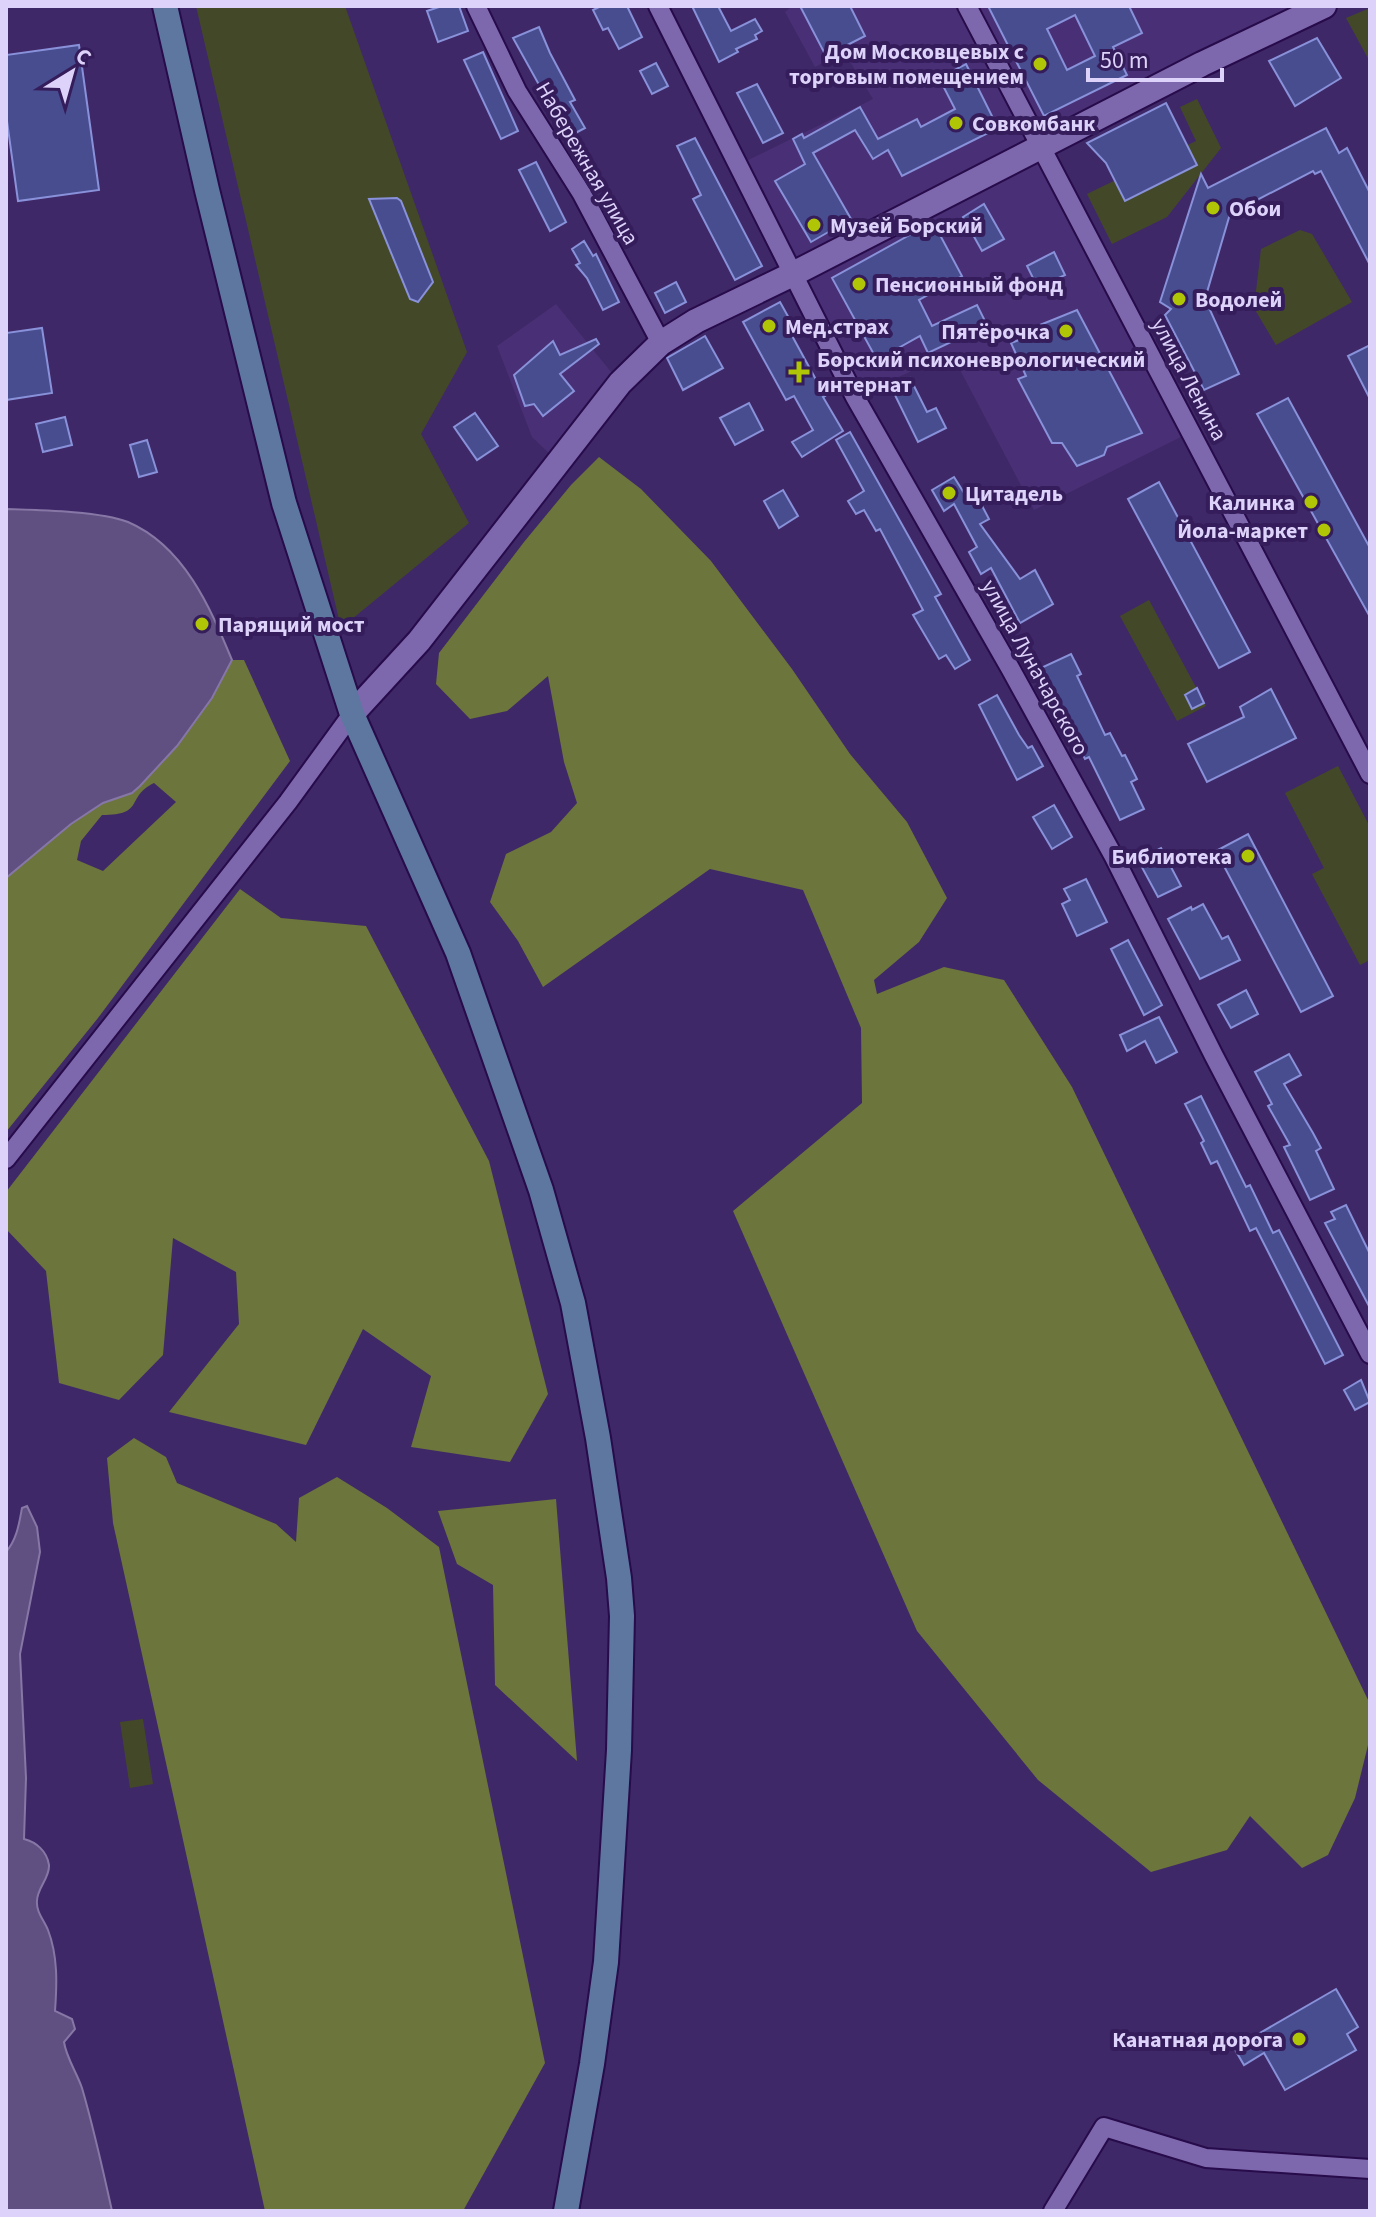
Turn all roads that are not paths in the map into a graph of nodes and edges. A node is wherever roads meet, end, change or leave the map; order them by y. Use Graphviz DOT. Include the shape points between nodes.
graph roads {
  1 [pos="165,6"];
  2 [pos="476,6"];
  3 [pos="658,6"];
  4 [pos="967,6"];
  5 [pos="1324,6"];
  6 [pos="1040,148"];
  7 [pos="793,274"];
  8 [pos="661,343"];
  9 [pos="352,714"];
  10 [pos="1370,774"];
  11 [pos="6,1159"];
  12 [pos="1370,1354"];
  13 [pos="1370,2169"];
  14 [pos="566,2211"];
  15 [pos="1053,2211"];
  1 -- 9 [label="main road" via="284,503"];
  2 -- 8 [label="street, Набережная улица" via="517,91 582,194"];
  3 -- 7 [label="street, улица Луначарского"];
  4 -- 6 [label="street, улица Ленина"];
  5 -- 6 [label="street"];
  6 -- 7 [label="street"];
  6 -- 10 [label="street, улица Ленина"];
  7 -- 8 [label="street"];
  7 -- 12 [label="street, улица Луначарского" via="855,397 1114,857"];
  8 -- 9 [label="street" via="620,383 419,641"];
  9 -- 11 [label="street"];
  9 -- 14 [label="main road" via="458,953 541,1190 573,1303 619,1578 619,1750 606,1962"];
  13 -- 15 [label="street" via="1206,2158 1104,2127"];
}
